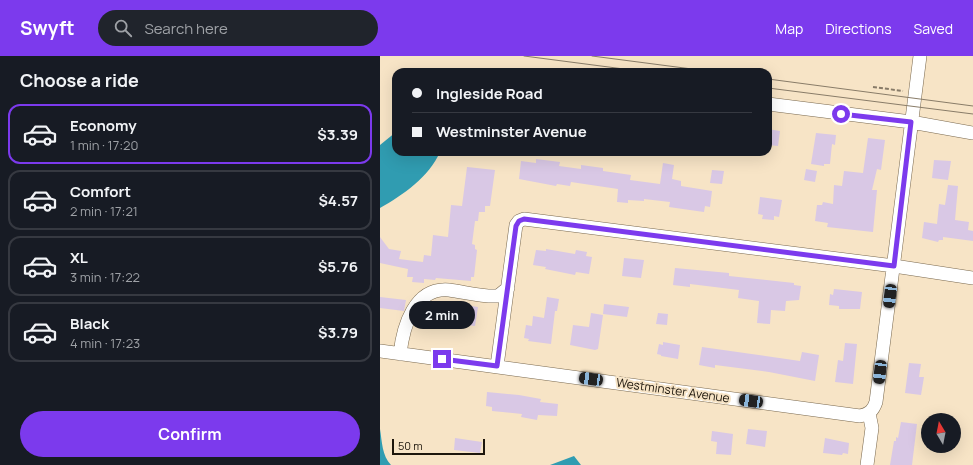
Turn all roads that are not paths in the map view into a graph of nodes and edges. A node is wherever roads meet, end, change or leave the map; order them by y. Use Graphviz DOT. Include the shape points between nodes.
graph roads {
  1 [pos="920,56"];
  2 [pos="772,105"];
  3 [pos="911,122"];
  4 [pos="973,133"];
  5 [pos="894,266"];
  6 [pos="973,278"];
  7 [pos="508,288"];
  8 [pos="380,351"];
  9 [pos="400,354"];
  10 [pos="497,366"];
  11 [pos="869,413"];
  12 [pos="867,465"];
  1 -- 3 [label="street"];
  2 -- 3 [label="street"];
  3 -- 4 [label="street"];
  3 -- 5 [label="street"];
  5 -- 6 [label="street"];
  5 -- 7 [label="street" via="524,219 516,226"];
  5 -- 11 [label="street" via="876,402"];
  7 -- 9 [label="street" via="498,296 447,290 427,296 410,314 402,337"];
  7 -- 10 [label="street"];
  8 -- 9 [label="street, Westminster Avenue"];
  9 -- 10 [label="street, Westminster Avenue"];
  10 -- 11 [label="street, Westminster Avenue" via="860,416"];
  11 -- 12 [label="street" via="872,428"];
}
